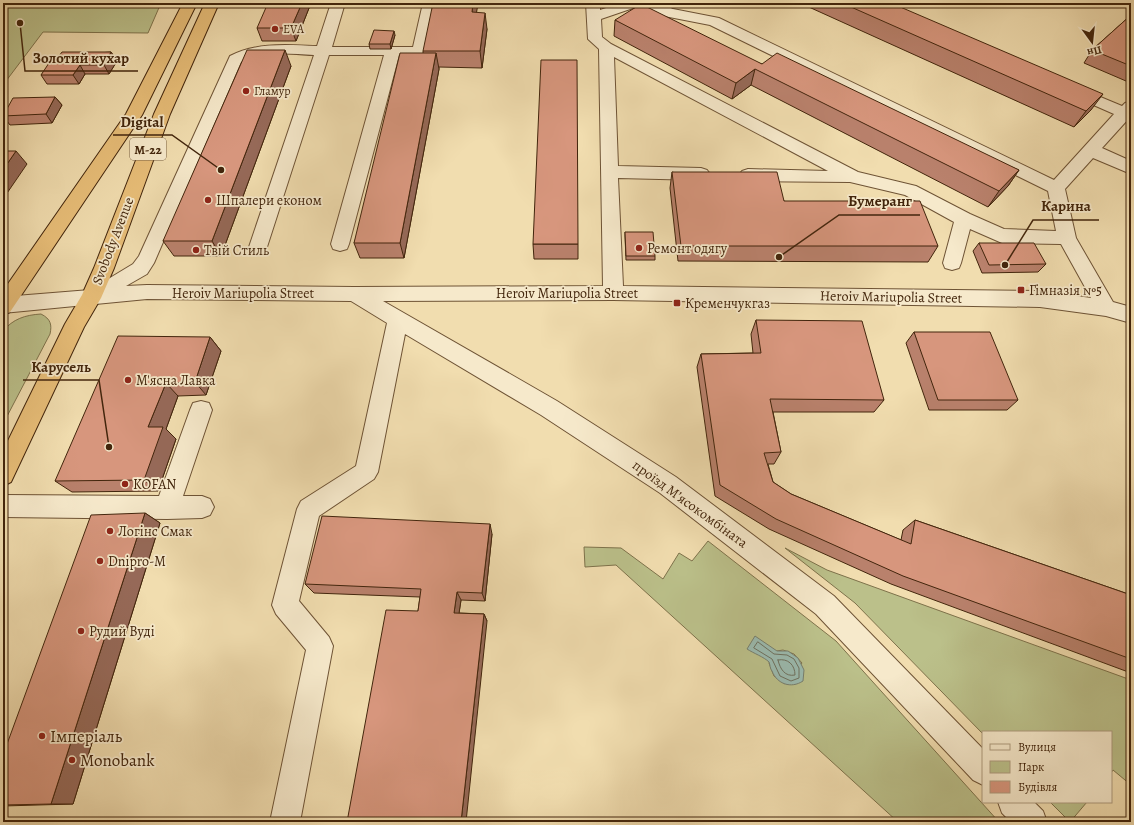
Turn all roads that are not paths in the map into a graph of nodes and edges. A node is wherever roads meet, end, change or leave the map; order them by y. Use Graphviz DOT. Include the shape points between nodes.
graph roads {
  1 [pos="190,3"];
  2 [pos="212,3"];
  3 [pos="338,3"];
  4 [pos="430,3"];
  5 [pos="634,3"];
  6 [pos="648,3"];
  7 [pos="593,10"];
  8 [pos="606,47"];
  9 [pos="323,50"];
  10 [pos="393,51"];
  11 [pos="1053,82"];
  12 [pos="1128,110"];
  13 [pos="1091,150"];
  14 [pos="1131,168"];
  15 [pos="610,172"];
  16 [pos="853,177"];
  17 [pos="1056,188"];
  18 [pos="964,219"];
  19 [pos="1067,238"];
  20 [pos="340,244"];
  21 [pos="258,247"];
  22 [pos="952,263"];
  23 [pos="140,269"];
  24 [pos="147,292"];
  25 [pos="612,293"];
  26 [pos="354,294"];
  27 [pos="91,298"];
  28 [pos="3,306"];
  29 [pos="1106,308"];
  30 [pos="1131,315"];
  31 [pos="398,320"];
  32 [pos="201,410"];
  33 [pos="3,475"];
  34 [pos="3,506"];
  35 [pos="202,507"];
  36 [pos="167,508"];
  37 [pos="982,769"];
  38 [pos="1014,803"];
  39 [pos="285,822"];
  40 [pos="1032,822"];
  1 -- 28 [label="highway, М-22" via="134,115"];
  2 -- 27 [label="highway, Svobody Avenue / М-22" via="162,114"];
  3 -- 9 [label="street"];
  4 -- 10 [label="street" via="419,51"];
  5 -- 7 [label="street"];
  6 -- 17 [label="street" via="669,13 713,15"];
  7 -- 8 [label="street" via="595,39"];
  8 -- 15 [label="street"];
  8 -- 16 [label="street"];
  9 -- 10 [label="street"];
  9 -- 21 [label="street"];
  9 -- 23 [label="street" via="263,49 243,53 234,59"];
  10 -- 20 [label="street"];
  11 -- 12 [label="street"];
  12 -- 13 [label="street"];
  13 -- 14 [label="street"];
  13 -- 17 [label="street"];
  15 -- 16 [label="street"];
  15 -- 25 [label="street"];
  16 -- 18 [label="street" via="910,190"];
  17 -- 19 [label="street"];
  18 -- 19 [label="street" via="1002,236"];
  18 -- 22 [label="street"];
  19 -- 29 [label="street"];
  23 -- 24 [label="street"];
  23 -- 27 [label="street"];
  24 -- 26 [label="street, Heroiv Mariupolia Street"];
  24 -- 27 [label="street, Heroiv Mariupolia Street"];
  25 -- 26 [label="street, Heroiv Mariupolia Street"];
  25 -- 29 [label="street, Heroiv Mariupolia Street" via="1040,299"];
  26 -- 31 [label="street, проїзд Мʼясокомбіната"];
  27 -- 28 [label="street, Heroiv Mariupolia Street"];
  27 -- 33 [label="highway, Svobody Avenue / М-22" via="75,324"];
  29 -- 30 [label="street, Heroiv Mariupolia Street"];
  31 -- 37 [label="street, проїзд Мʼясокомбіната" via="549,408 668,485 825,605"];
  31 -- 39 [label="street" via="366,472 309,509 285,605 320,646"];
  32 -- 36 [label="street"];
  34 -- 36 [label="street"];
  35 -- 36 [label="street"];
  38 -- 40 [label="street"];
}
